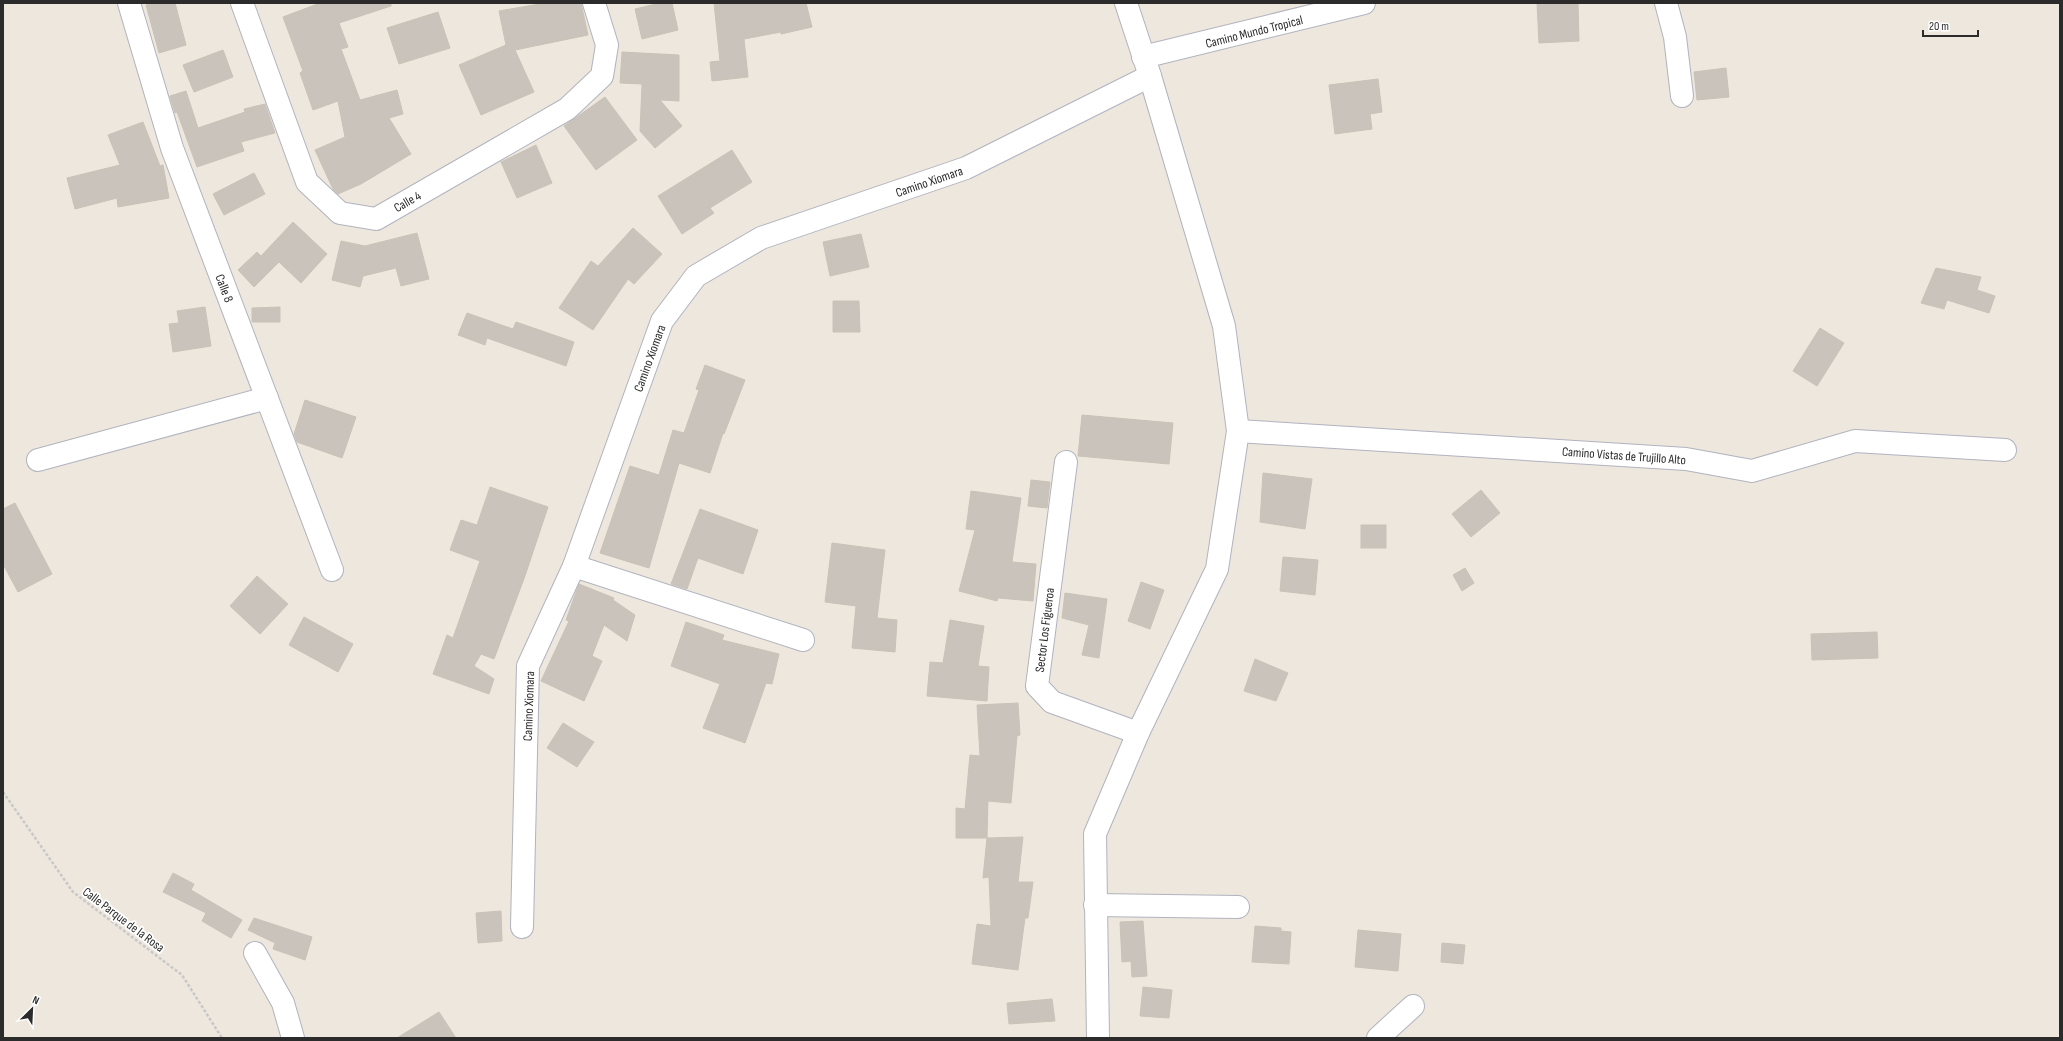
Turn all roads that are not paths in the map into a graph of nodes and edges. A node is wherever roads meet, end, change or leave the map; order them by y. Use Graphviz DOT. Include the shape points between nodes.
graph roads {
  1 [pos="129,3"];
  2 [pos="242,3"];
  3 [pos="594,3"];
  4 [pos="1126,3"];
  5 [pos="1364,3"];
  6 [pos="1666,3"];
  7 [pos="1146,66"];
  8 [pos="1682,96"];
  9 [pos="267,398"];
  10 [pos="1238,430"];
  11 [pos="2005,450"];
  12 [pos="38,460"];
  13 [pos="1066,462"];
  14 [pos="574,566"];
  15 [pos="332,570"];
  16 [pos="803,640"];
  17 [pos="1138,734"];
  18 [pos="1095,904"];
  19 [pos="1238,907"];
  20 [pos="522,927"];
  21 [pos="255,953"];
  22 [pos="1413,1006"];
  23 [pos="293,1038"];
  24 [pos="1098,1038"];
  25 [pos="1378,1038"];
  1 -- 9 [label="street, Calle 8" via="172,148"];
  2 -- 3 [label="street, Calle 4" via="307,182 340,213 376,219 567,109 602,76 607,45"];
  4 -- 7 [label="street"];
  5 -- 7 [label="street, Camino Mundo Tropical"];
  6 -- 8 [label="street" via="1675,37"];
  7 -- 10 [label="street" via="1224,326"];
  7 -- 14 [label="street, Camino Xiomara" via="966,168 761,238 696,276 662,321"];
  9 -- 12 [label="street"];
  9 -- 15 [label="street, Calle 8"];
  10 -- 11 [label="street, Camino Vistas de Trujillo Alto" via="1686,459 1752,471 1855,441"];
  10 -- 17 [label="street" via="1217,569"];
  13 -- 17 [label="street, Sector Los Figueroa" via="1037,686 1052,702"];
  14 -- 16 [label="street"];
  14 -- 20 [label="street, Camino Xiomara" via="528,666"];
  17 -- 18 [label="street" via="1095,834"];
  18 -- 19 [label="street"];
  18 -- 24 [label="street"];
  21 -- 23 [label="street" via="283,1003"];
  22 -- 25 [label="street"];
}
